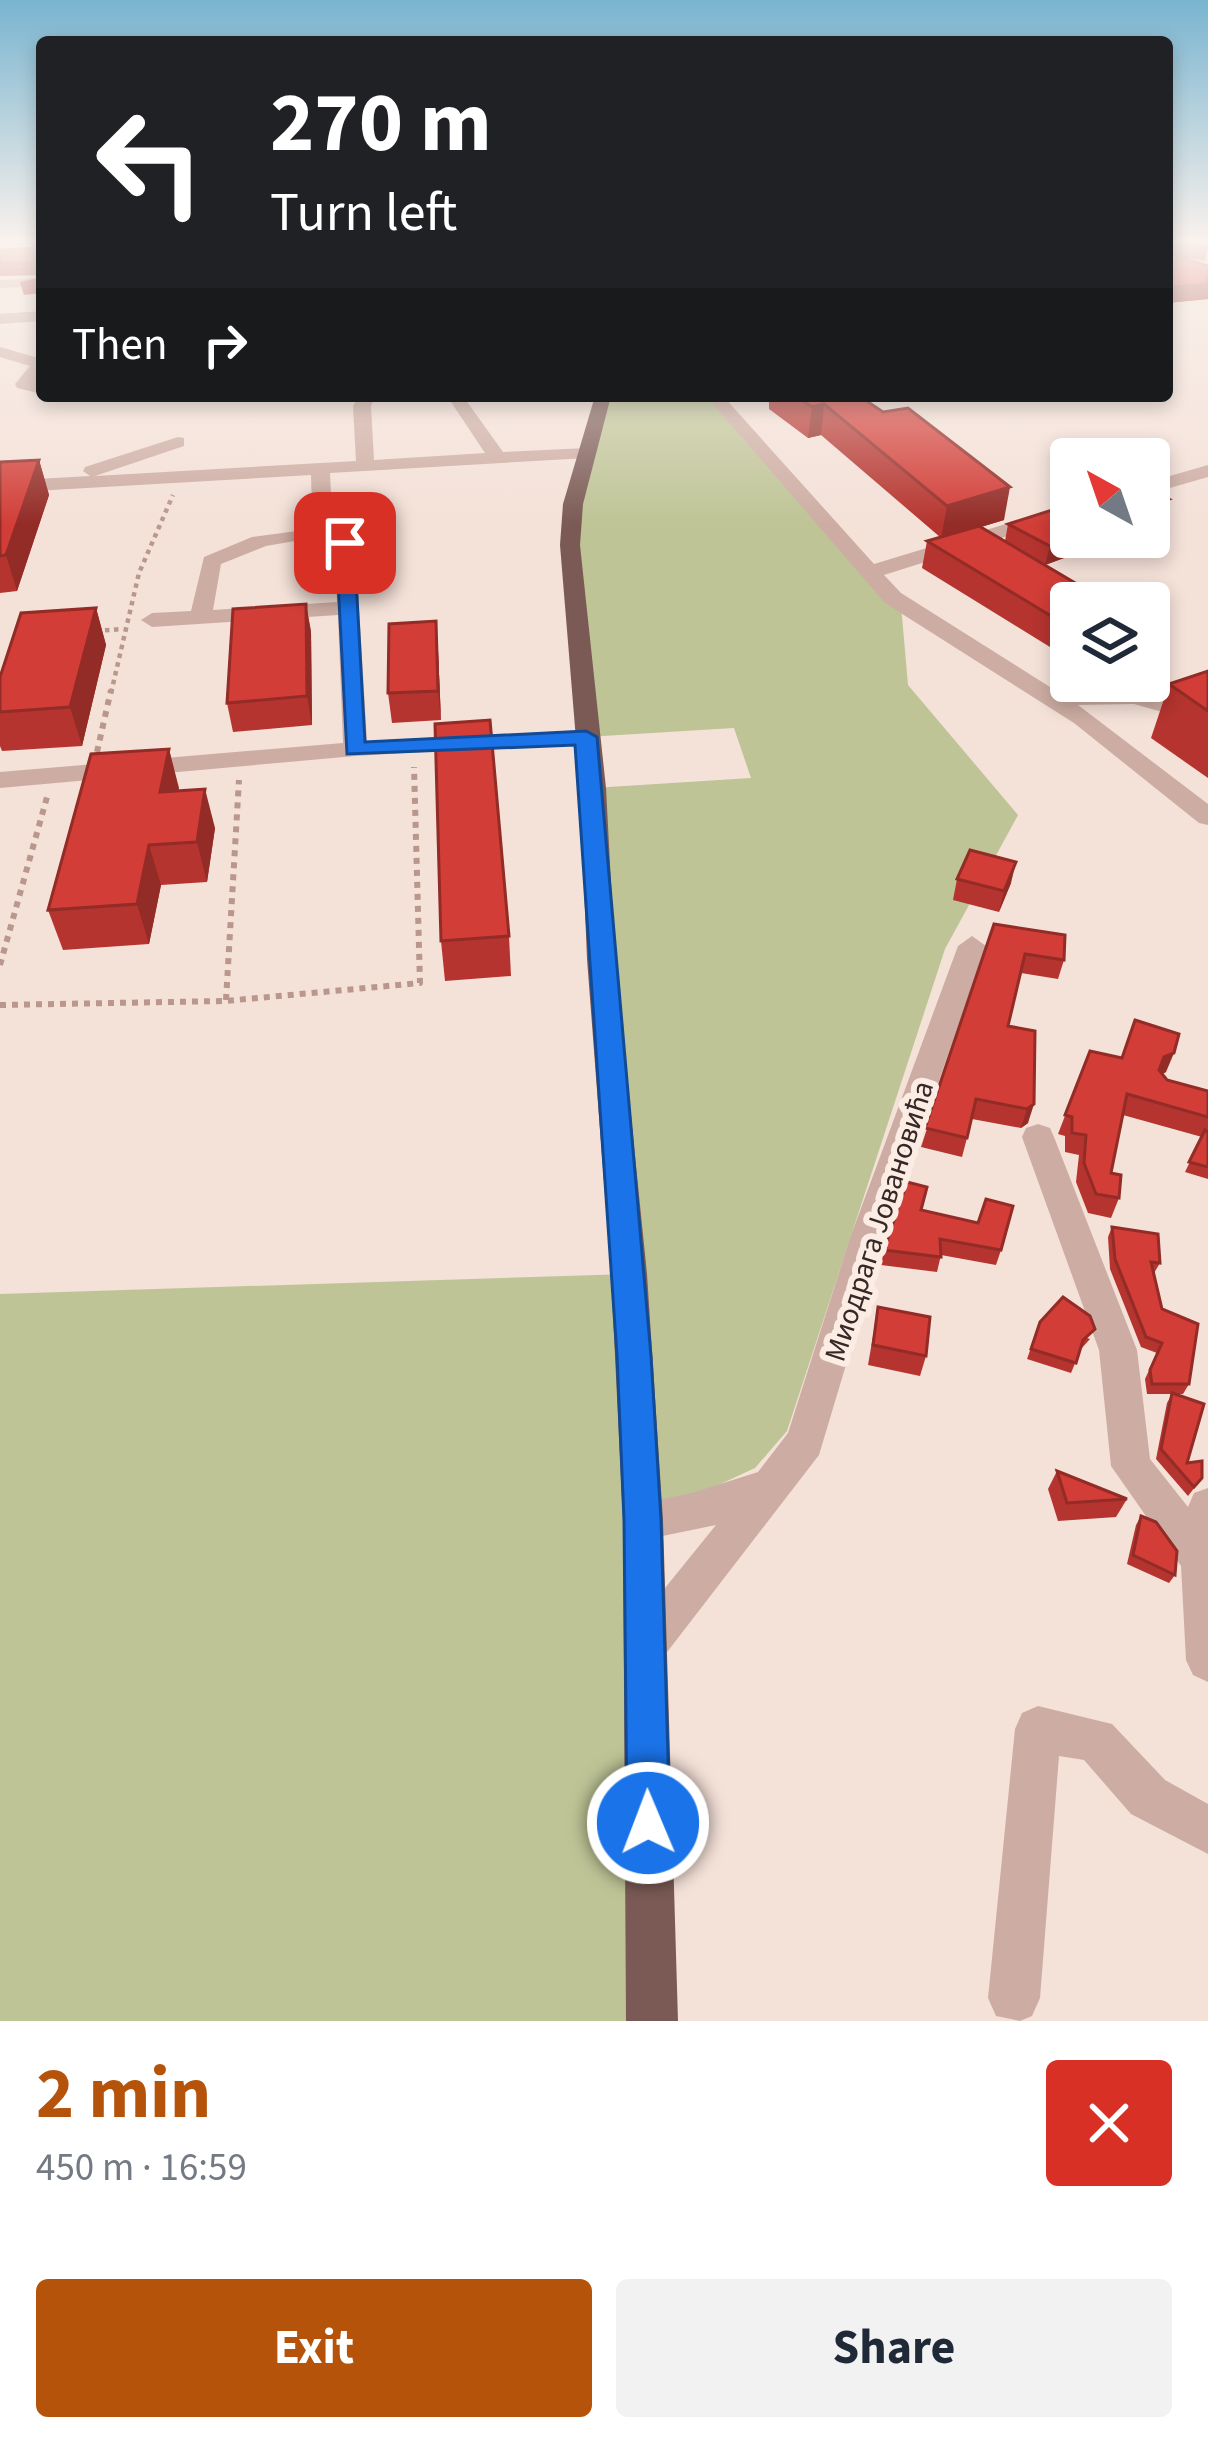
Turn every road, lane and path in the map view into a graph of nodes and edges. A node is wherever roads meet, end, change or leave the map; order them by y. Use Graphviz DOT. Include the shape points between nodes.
graph roads {
  1 [pos="33,340"];
  2 [pos="0,348"];
  3 [pos="36,362"];
  4 [pos="36,371"];
  5 [pos="36,387"];
  6 [pos="364,402"];
  7 [pos="459,402"];
  8 [pos="601,402"];
  9 [pos="719,402"];
  10 [pos="178,442"];
  11 [pos="587,453"];
  12 [pos="496,457"];
  13 [pos="365,465"];
  14 [pos="320,468"];
  15 [pos="1208,471"];
  16 [pos="1170,482"];
  17 [pos="52,484"];
  18 [pos="0,487"];
  19 [pos="322,515"];
  20 [pos="1050,519"];
  21 [pos="868,573"];
  22 [pos="349,608"];
  23 [pos="201,617"];
  24 [pos="152,620"];
  25 [pos="123,629"];
  26 [pos="88,632"];
  27 [pos="1050,696"];
  28 [pos="1059,702"];
  29 [pos="1156,702"];
  30 [pos="1208,718"];
  31 [pos="586,737"];
  32 [pos="414,746"];
  33 [pos="355,749"];
  34 [pos="241,758"];
  35 [pos="53,777"];
  36 [pos="0,780"];
  37 [pos="1208,817"];
  38 [pos="972,946"];
  39 [pos="0,965"];
  40 [pos="226,1001"];
  41 [pos="0,1005"];
  42 [pos="1038,1137"];
  43 [pos="771,1486"];
  44 [pos="1208,1507"];
  45 [pos="643,1520"];
  46 [pos="1202,1559"];
  47 [pos="646,1645"];
  48 [pos="1208,1660"];
  49 [pos="1208,1831"];
  50 [pos="1014,1998"];
  51 [pos="652,2021"];
  1 -- 2 [label="street"];
  2 -- 3 [label="street"];
  4 -- 5 [label="street" via="23,384"];
  6 -- 13 [label="street"];
  7 -- 12 [label="street"];
  8 -- 11 [label="main road"];
  9 -- 21 [label="street"];
  10 -- 17 [label="street"];
  11 -- 12 [label="street"];
  11 -- 31 [label="main road" via="570,531"];
  12 -- 13 [label="street"];
  13 -- 14 [label="street"];
  14 -- 17 [label="street"];
  14 -- 19 [label="street"];
  15 -- 16 [label="street"];
  17 -- 18 [label="street"];
  20 -- 21 [label="street" via="986,545"];
  21 -- 27 [label="street" via="914,615"];
  22 -- 23 [label="street"];
  22 -- 23 [label="street" via="345,543 308,535 211,561"];
  22 -- 33 [label="street"];
  23 -- 24 [label="street"];
  25 -- 26 [label="path"];
  28 -- 37 [label="street"];
  29 -- 30 [label="street"];
  31 -- 32 [label="street"];
  31 -- 45 [label="main road"];
  32 -- 33 [label="street"];
  32 -- 40 [label="path" via="420,983"];
  33 -- 34 [label="street"];
  34 -- 35 [label="street"];
  34 -- 40 [label="path"];
  35 -- 36 [label="street"];
  35 -- 39 [label="path"];
  38 -- 43 [label="street, Миодрага Јовановића" via="867,1238 818,1410 806,1442"];
  40 -- 41 [label="path"];
  42 -- 46 [label="street" via="1118,1350 1131,1466"];
  43 -- 45 [label="street"];
  43 -- 47 [label="street, Миодрага Јовановића"];
  44 -- 46 [label="street"];
  45 -- 47 [label="main road"];
  46 -- 48 [label="street"];
  47 -- 51 [label="main road"];
  49 -- 50 [label="street" via="1148,1797 1096,1740 1038,1729"];
}
